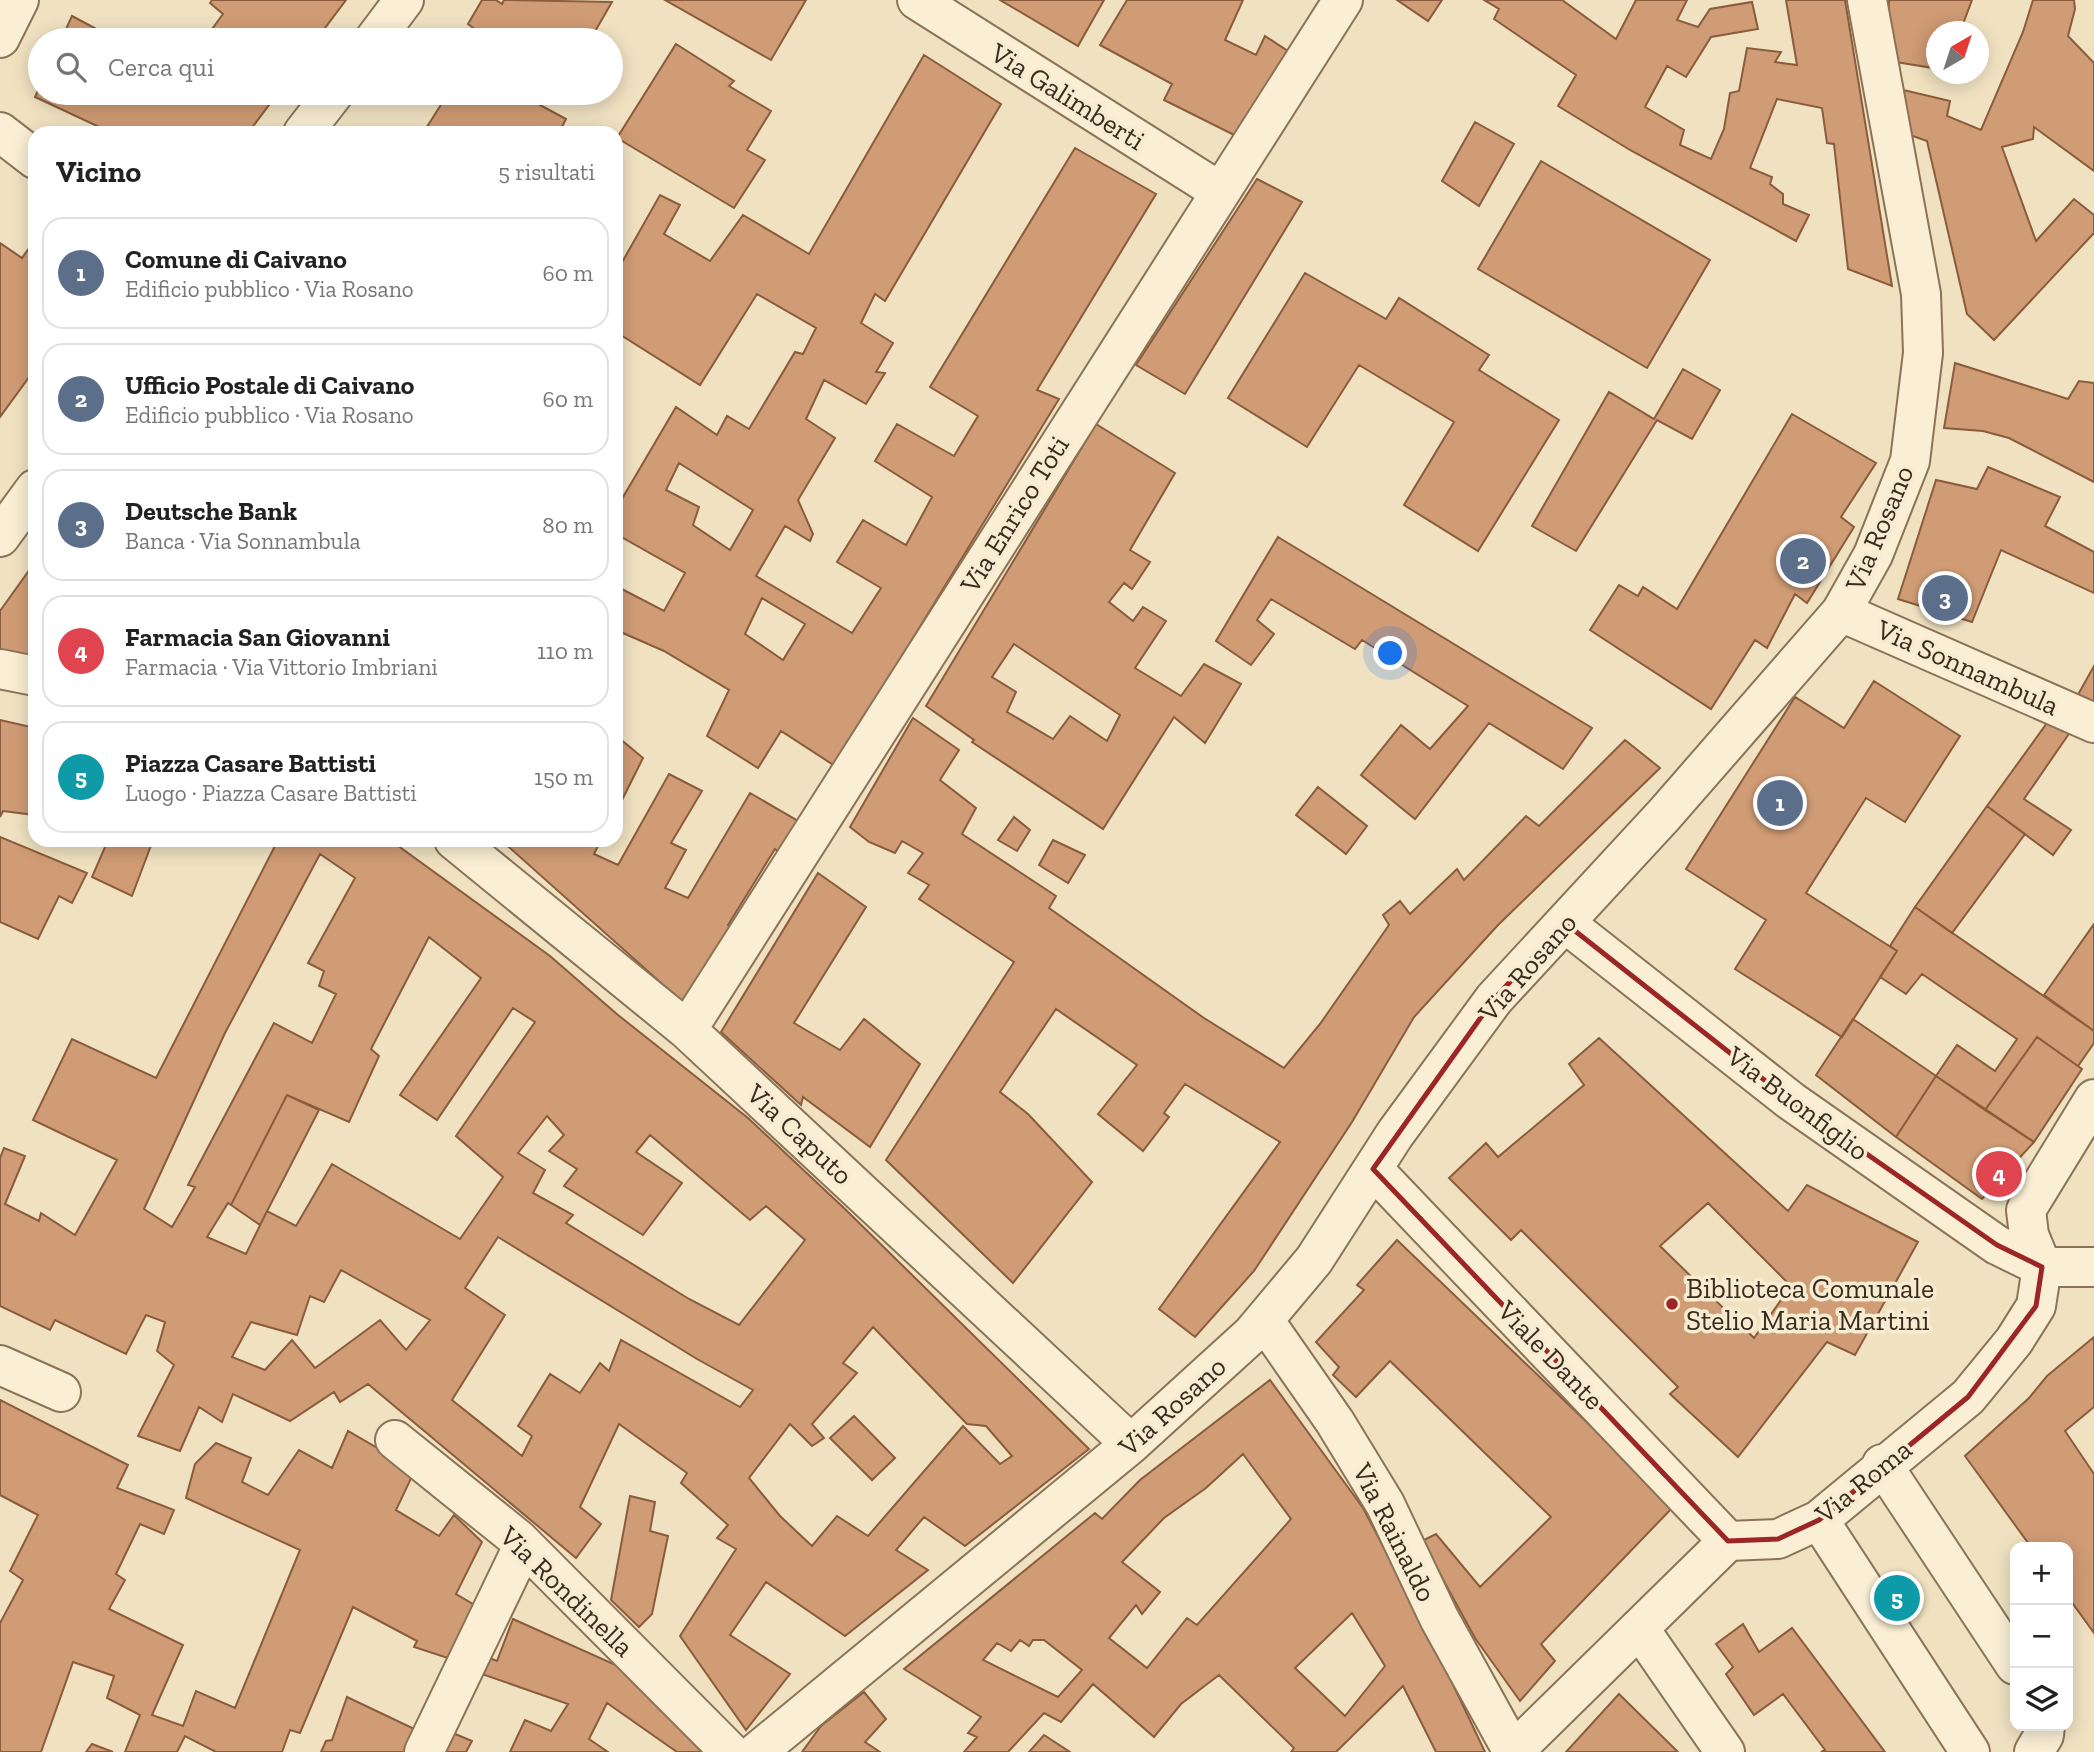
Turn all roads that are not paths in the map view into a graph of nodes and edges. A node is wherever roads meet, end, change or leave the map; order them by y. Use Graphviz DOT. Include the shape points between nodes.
graph roads {
  1 [pos="19,0"];
  2 [pos="404,0"];
  3 [pos="917,0"];
  4 [pos="1343,0"];
  5 [pos="1867,0"];
  6 [pos="383,28"];
  7 [pos="0,38"];
  8 [pos="325,105"];
  9 [pos="308,126"];
  10 [pos="0,132"];
  11 [pos="28,154"];
  12 [pos="1219,191"];
  13 [pos="28,499"];
  14 [pos="0,537"];
  15 [pos="1841,612"];
  16 [pos="0,669"];
  17 [pos="28,675"];
  18 [pos="2094,723"];
  19 [pos="463,847"];
  20 [pos="1565,923"];
  21 [pos="687,1030"];
  22 [pos="2094,1099"];
  23 [pos="1373,1170"];
  24 [pos="2042,1267"];
  25 [pos="2094,1267"];
  26 [pos="1264,1320"];
  27 [pos="0,1364"];
  28 [pos="61,1392"];
  29 [pos="395,1440"];
  30 [pos="1131,1444"];
  31 [pos="1882,1464"];
  32 [pos="1819,1520"];
  33 [pos="1728,1541"];
  34 [pos="523,1546"];
  35 [pos="1639,1628"];
  36 [pos="2010,1657"];
  37 [pos="2044,1731"];
  38 [pos="424,1752"];
  39 [pos="730,1752"];
  40 [pos="757,1752"];
  41 [pos="1513,1752"];
  42 [pos="1725,1752"];
  43 [pos="1970,1752"];
  44 [pos="2035,1752"];
  1 -- 7 [label="street"];
  2 -- 6 [label="street"];
  3 -- 12 [label="street, Via Galimberti"];
  4 -- 12 [label="street, Via Enrico Toti"];
  5 -- 15 [label="street, Via Rosano" via="1921,293 1923,353 1910,461 1873,555"];
  8 -- 9 [label="street"];
  10 -- 11 [label="street"];
  12 -- 21 [label="street, Via Enrico Toti"];
  13 -- 14 [label="street"];
  15 -- 18 [label="street, Via Sonnambula"];
  15 -- 20 [label="street, Via Rosano"];
  16 -- 17 [label="street"];
  19 -- 21 [label="street, Via Caputo"];
  20 -- 23 [label="street, Via Rosano" via="1494,999"];
  20 -- 24 [label="street, Via Buonfiglio" via="1791,1101 1997,1245"];
  21 -- 30 [label="street, Via Caputo"];
  22 -- 24 [label="street" via="2025,1210 2029,1236"];
  23 -- 26 [label="street, Via Rosano" via="1314,1260"];
  23 -- 33 [label="street, Viale Dante"];
  24 -- 25 [label="street"];
  24 -- 31 [label="street, Via Roma" via="2036,1306 2014,1341 1968,1397"];
  26 -- 30 [label="street, Via Rosano"];
  26 -- 41 [label="street, Via Rainaldo" via="1385,1504"];
  27 -- 28 [label="street"];
  29 -- 34 [label="street, Via Rondinella"];
  30 -- 40 [label="street, Via Rosano"];
  31 -- 32 [label="street, Via Roma"];
  31 -- 36 [label="street"];
  32 -- 33 [label="street, Via Roma" via="1778,1539"];
  32 -- 43 [label="street"];
  33 -- 35 [label="street"];
  34 -- 38 [label="street"];
  34 -- 39 [label="street, Via Rondinella"];
  35 -- 41 [label="street"];
  35 -- 42 [label="street"];
  37 -- 44 [label="street"];
}
